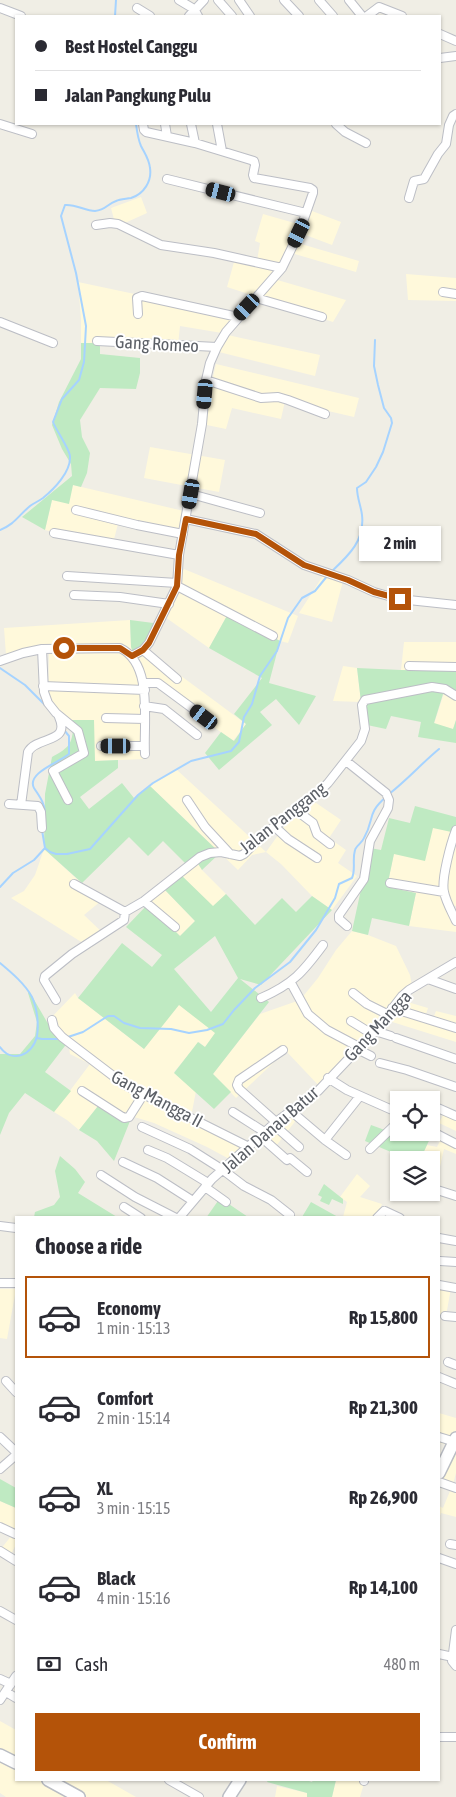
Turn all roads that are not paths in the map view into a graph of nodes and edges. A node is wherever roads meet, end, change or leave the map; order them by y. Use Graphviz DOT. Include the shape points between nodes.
graph roads {
  1 [pos="179,0"];
  2 [pos="204,0"];
  3 [pos="218,0"];
  4 [pos="239,0"];
  5 [pos="284,0"];
  6 [pos="319,0"];
  7 [pos="349,0"];
  8 [pos="0,8"];
  9 [pos="137,8"];
  10 [pos="194,14"];
  11 [pos="18,15"];
  12 [pos="148,15"];
  13 [pos="231,15"];
  14 [pos="249,15"];
  15 [pos="298,15"];
  16 [pos="332,15"];
  17 [pos="361,15"];
  18 [pos="368,15"];
  19 [pos="400,15"];
  20 [pos="441,34"];
  21 [pos="456,42"];
  22 [pos="454,56"];
  23 [pos="441,58"];
  24 [pos="456,114"];
  25 [pos="0,124"];
  26 [pos="143,125"];
  27 [pos="164,125"];
  28 [pos="191,125"];
  29 [pos="217,125"];
  30 [pos="337,125"];
  31 [pos="32,134"];
  32 [pos="167,136"];
  33 [pos="195,143"];
  34 [pos="366,143"];
  35 [pos="222,151"];
  36 [pos="167,178"];
  37 [pos="409,198"];
  38 [pos="306,213"];
  39 [pos="96,225"];
  40 [pos="282,268"];
  41 [pos="443,292"];
  42 [pos="456,294"];
  43 [pos="256,298"];
  44 [pos="138,314"];
  45 [pos="238,317"];
  46 [pos="322,317"];
  47 [pos="0,322"];
  48 [pos="97,341"];
  49 [pos="53,343"];
  50 [pos="217,347"];
  51 [pos="206,380"];
  52 [pos="325,414"];
  53 [pos="191,494"];
  54 [pos="76,510"];
  55 [pos="260,513"];
  56 [pos="186,519"];
  57 [pos="54,533"];
  58 [pos="183,534"];
  59 [pos="179,555"];
  60 [pos="67,576"];
  61 [pos="177,584"];
  62 [pos="74,595"];
  63 [pos="169,604"];
  64 [pos="456,605"];
  65 [pos="273,636"];
  66 [pos="42,649"];
  67 [pos="143,650"];
  68 [pos="132,656"];
  69 [pos="0,661"];
  70 [pos="409,666"];
  71 [pos="456,667"];
  72 [pos="177,679"];
  73 [pos="43,686"];
  74 [pos="144,687"];
  75 [pos="456,696"];
  76 [pos="144,706"];
  77 [pos="59,717"];
  78 [pos="204,717"];
  79 [pos="106,718"];
  80 [pos="144,719"];
  81 [pos="198,735"];
  82 [pos="101,746"];
  83 [pos="346,761"];
  84 [pos="68,800"];
  85 [pos="187,800"];
  86 [pos="9,804"];
  87 [pos="21,805"];
  88 [pos="297,811"];
  89 [pos="276,827"];
  90 [pos="42,828"];
  91 [pos="456,830"];
  92 [pos="330,844"];
  93 [pos="230,854"];
  94 [pos="317,858"];
  95 [pos="390,883"];
  96 [pos="74,884"];
  97 [pos="444,892"];
  98 [pos="144,902"];
  99 [pos="124,912"];
  100 [pos="456,921"];
  101 [pos="347,926"];
  102 [pos="175,927"];
  103 [pos="323,945"];
  104 [pos="456,962"];
  105 [pos="428,979"];
  106 [pos="291,983"];
  107 [pos="456,989"];
  108 [pos="354,993"];
  109 [pos="261,998"];
  110 [pos="56,1000"];
  111 [pos="392,1008"];
  112 [pos="386,1014"];
  113 [pos="52,1020"];
  114 [pos="351,1022"];
  115 [pos="456,1028"];
  116 [pos="373,1032"];
  117 [pos="358,1048"];
  118 [pos="283,1050"];
  119 [pos="371,1056"];
  120 [pos="456,1059"];
  121 [pos="380,1063"];
  122 [pos="328,1078"];
  123 [pos="456,1087"];
  124 [pos="370,1089"];
  125 [pos="82,1091"];
  126 [pos="143,1095"];
  127 [pos="363,1097"];
  128 [pos="390,1109"];
  129 [pos="440,1109"];
  130 [pos="233,1112"];
  131 [pos="292,1112"];
  132 [pos="456,1116"];
  133 [pos="275,1124"];
  134 [pos="142,1127"];
  135 [pos="390,1130"];
  136 [pos="264,1135"];
  137 [pos="440,1136"];
  138 [pos="325,1140"];
  139 [pos="456,1144"];
  140 [pos="299,1147"];
  141 [pos="249,1148"];
  142 [pos="370,1149"];
  143 [pos="148,1150"];
  144 [pos="346,1155"];
  145 [pos="123,1162"];
  146 [pos="223,1170"];
  147 [pos="308,1172"];
  148 [pos="101,1175"];
  149 [pos="206,1185"];
  150 [pos="440,1191"];
  151 [pos="456,1196"];
  152 [pos="193,1201"];
  153 [pos="226,1202"];
  154 [pos="124,1207"];
  155 [pos="290,1215"];
  156 [pos="138,1216"];
  157 [pos="173,1216"];
  158 [pos="179,1216"];
  159 [pos="379,1216"];
  160 [pos="395,1216"];
  161 [pos="0,1226"];
  162 [pos="15,1228"];
  163 [pos="440,1238"];
  164 [pos="456,1241"];
  165 [pos="440,1261"];
  166 [pos="456,1262"];
  167 [pos="0,1283"];
  168 [pos="15,1284"];
  169 [pos="440,1285"];
  170 [pos="456,1288"];
  171 [pos="445,1316"];
  172 [pos="456,1317"];
  173 [pos="448,1362"];
  174 [pos="456,1365"];
  175 [pos="440,1377"];
  176 [pos="6,1381"];
  177 [pos="456,1384"];
  178 [pos="15,1391"];
  179 [pos="440,1437"];
  180 [pos="0,1438"];
  181 [pos="455,1444"];
  182 [pos="15,1452"];
  183 [pos="15,1454"];
  184 [pos="0,1469"];
  185 [pos="440,1471"];
  186 [pos="440,1482"];
  187 [pos="456,1488"];
  188 [pos="0,1527"];
  189 [pos="15,1534"];
  190 [pos="0,1551"];
  191 [pos="440,1558"];
  192 [pos="15,1560"];
  193 [pos="456,1564"];
  194 [pos="0,1611"];
  195 [pos="15,1619"];
  196 [pos="456,1630"];
  197 [pos="440,1654"];
  198 [pos="453,1657"];
  199 [pos="456,1666"];
  200 [pos="0,1678"];
  201 [pos="15,1678"];
  202 [pos="11,1684"];
  203 [pos="2,1696"];
  204 [pos="15,1698"];
  205 [pos="440,1737"];
  206 [pos="456,1737"];
  207 [pos="0,1755"];
  208 [pos="15,1762"];
  209 [pos="50,1781"];
  210 [pos="171,1781"];
  211 [pos="239,1781"];
  212 [pos="79,1797"];
  213 [pos="199,1797"];
  214 [pos="229,1797"];
  1 -- 10 [label="street"];
  2 -- 10 [label="street"];
  3 -- 13 [label="street"];
  4 -- 14 [label="street"];
  5 -- 15 [label="street"];
  6 -- 16 [label="street"];
  7 -- 17 [label="street"];
  8 -- 11 [label="street"];
  9 -- 12 [label="street"];
  18 -- 19 [label="street" via="381,7"];
  20 -- 21 [label="street"];
  21 -- 22 [label="street"];
  22 -- 23 [label="street"];
  24 -- 37 [label="street" via="446,144 424,178 414,181"];
  25 -- 31 [label="street"];
  26 -- 32 [label="street" via="145,132"];
  27 -- 32 [label="street"];
  28 -- 33 [label="street"];
  29 -- 35 [label="street"];
  30 -- 34 [label="street"];
  32 -- 33 [label="street"];
  33 -- 35 [label="street"];
  35 -- 38 [label="street" via="254,161 254,178 313,190"];
  36 -- 38 [label="street"];
  38 -- 40 [label="street"];
  39 -- 40 [label="street" via="118,224 161,245"];
  40 -- 43 [label="street"];
  41 -- 42 [label="street"];
  43 -- 45 [label="street"];
  43 -- 46 [label="street"];
  44 -- 45 [label="street" via="136,300 142,296"];
  45 -- 50 [label="street"];
  47 -- 49 [label="street"];
  48 -- 50 [label="street, Gang Romeo"];
  50 -- 51 [label="street"];
  51 -- 52 [label="street" via="261,398 278,397"];
  51 -- 53 [label="street"];
  53 -- 55 [label="street"];
  53 -- 56 [label="street"];
  54 -- 58 [label="street"];
  56 -- 58 [label="street"];
  56 -- 64 [label="street" via="256,534 304,565 374,592 400,599"];
  57 -- 59 [label="street"];
  58 -- 59 [label="street"];
  59 -- 61 [label="street"];
  60 -- 61 [label="street"];
  61 -- 63 [label="street"];
  61 -- 65 [label="street"];
  62 -- 63 [label="street" via="120,596"];
  63 -- 67 [label="street"];
  66 -- 68 [label="street" via="120,648"];
  66 -- 69 [label="street"];
  66 -- 73 [label="street"];
  67 -- 68 [label="street"];
  67 -- 72 [label="street"];
  68 -- 74 [label="street"];
  70 -- 71 [label="street"];
  73 -- 74 [label="street"];
  73 -- 77 [label="street" via="48,703"];
  74 -- 76 [label="street"];
  74 -- 78 [label="street" via="158,683"];
  75 -- 83 [label="street, Jalan Panggang" via="441,687 432,686 365,700 362,705 366,724 364,735"];
  76 -- 80 [label="street"];
  76 -- 81 [label="street" via="164,709"];
  77 -- 84 [label="street" via="78,731 84,753 53,771"];
  77 -- 87 [label="street" via="62,722 59,734 30,746"];
  79 -- 80 [label="street"];
  80 -- 82 [label="street" via="145,750"];
  83 -- 88 [label="street, Jalan Panggang" via="328,784"];
  83 -- 101 [label="street" via="386,793 389,800 370,841 364,879 339,915"];
  85 -- 93 [label="street"];
  86 -- 87 [label="street"];
  87 -- 90 [label="street" via="38,806"];
  88 -- 89 [label="street, Jalan Panggang"];
  88 -- 92 [label="street" via="313,823 317,834"];
  89 -- 93 [label="street, Jalan Panggang" via="244,854"];
  89 -- 94 [label="street"];
  91 -- 97 [label="street"];
  93 -- 98 [label="street, Jalan Panggang" via="210,853 200,857"];
  95 -- 97 [label="street"];
  96 -- 99 [label="street"];
  97 -- 100 [label="street"];
  98 -- 99 [label="street, Jalan Panggang"];
  98 -- 102 [label="street"];
  99 -- 110 [label="street" via="124,920 45,976 44,980"];
  103 -- 106 [label="street"];
  104 -- 105 [label="street, Gang Mangga"];
  105 -- 107 [label="street"];
  105 -- 111 [label="street, Gang Mangga" via="409,990"];
  106 -- 109 [label="street"];
  106 -- 117 [label="street" via="308,1014 327,1030"];
  108 -- 112 [label="street"];
  111 -- 112 [label="street, Gang Mangga"];
  111 -- 115 [label="street"];
  112 -- 116 [label="street, Gang Mangga"];
  113 -- 126 [label="street, Gang Mangga II" via="62,1037"];
  114 -- 116 [label="street"];
  116 -- 117 [label="street, Gang Mangga"];
  116 -- 120 [label="street"];
  117 -- 119 [label="street"];
  117 -- 122 [label="street, Gang Mangga"];
  118 -- 133 [label="street" via="239,1080 237,1085"];
  121 -- 123 [label="street"];
  122 -- 127 [label="street, Jalan Danau Batur"];
  122 -- 131 [label="street, Jalan Danau Batur" via="318,1091"];
  124 -- 127 [label="street"];
  125 -- 126 [label="street" via="124,1118 129,1116"];
  126 -- 141 [label="street, Gang Mangga II"];
  127 -- 128 [label="street, Jalan Danau Batur"];
  127 -- 138 [label="street"];
  129 -- 132 [label="street"];
  130 -- 136 [label="street"];
  131 -- 133 [label="street, Jalan Danau Batur"];
  131 -- 138 [label="street"];
  133 -- 136 [label="street, Jalan Danau Batur"];
  133 -- 140 [label="street"];
  134 -- 146 [label="street" via="190,1149"];
  135 -- 142 [label="street"];
  136 -- 141 [label="street, Jalan Danau Batur"];
  136 -- 147 [label="street" via="287,1160 290,1158"];
  137 -- 139 [label="street"];
  138 -- 144 [label="street"];
  141 -- 146 [label="street, Jalan Danau Batur"];
  143 -- 149 [label="street" via="167,1158"];
  145 -- 152 [label="street" via="157,1178"];
  146 -- 149 [label="street, Jalan Danau Batur"];
  146 -- 155 [label="street"];
  148 -- 157 [label="street" via="135,1198"];
  149 -- 152 [label="street, Jalan Danau Batur"];
  149 -- 153 [label="street"];
  150 -- 151 [label="street"];
  152 -- 158 [label="street, Jalan Danau Batur"];
  154 -- 156 [label="street"];
  159 -- 160 [label="street" via="384,1211"];
  161 -- 162 [label="street"];
  163 -- 164 [label="street"];
  165 -- 166 [label="street"];
  167 -- 168 [label="street"];
  169 -- 170 [label="street"];
  171 -- 172 [label="street"];
  173 -- 174 [label="street"];
  175 -- 177 [label="street"];
  176 -- 178 [label="street"];
  179 -- 181 [label="street"];
  180 -- 182 [label="street"];
  181 -- 185 [label="main road"];
  183 -- 184 [label="street"];
  186 -- 187 [label="street"];
  188 -- 189 [label="street"];
  190 -- 192 [label="street"];
  191 -- 193 [label="street"];
  194 -- 195 [label="street"];
  196 -- 198 [label="street"];
  197 -- 198 [label="street"];
  198 -- 199 [label="street"];
  200 -- 202 [label="street"];
  201 -- 202 [label="street"];
  202 -- 203 [label="street"];
  203 -- 204 [label="street"];
  205 -- 206 [label="street"];
  207 -- 208 [label="main road"];
  209 -- 212 [label="main road"];
  210 -- 213 [label="street"];
  211 -- 214 [label="main road"];
}
